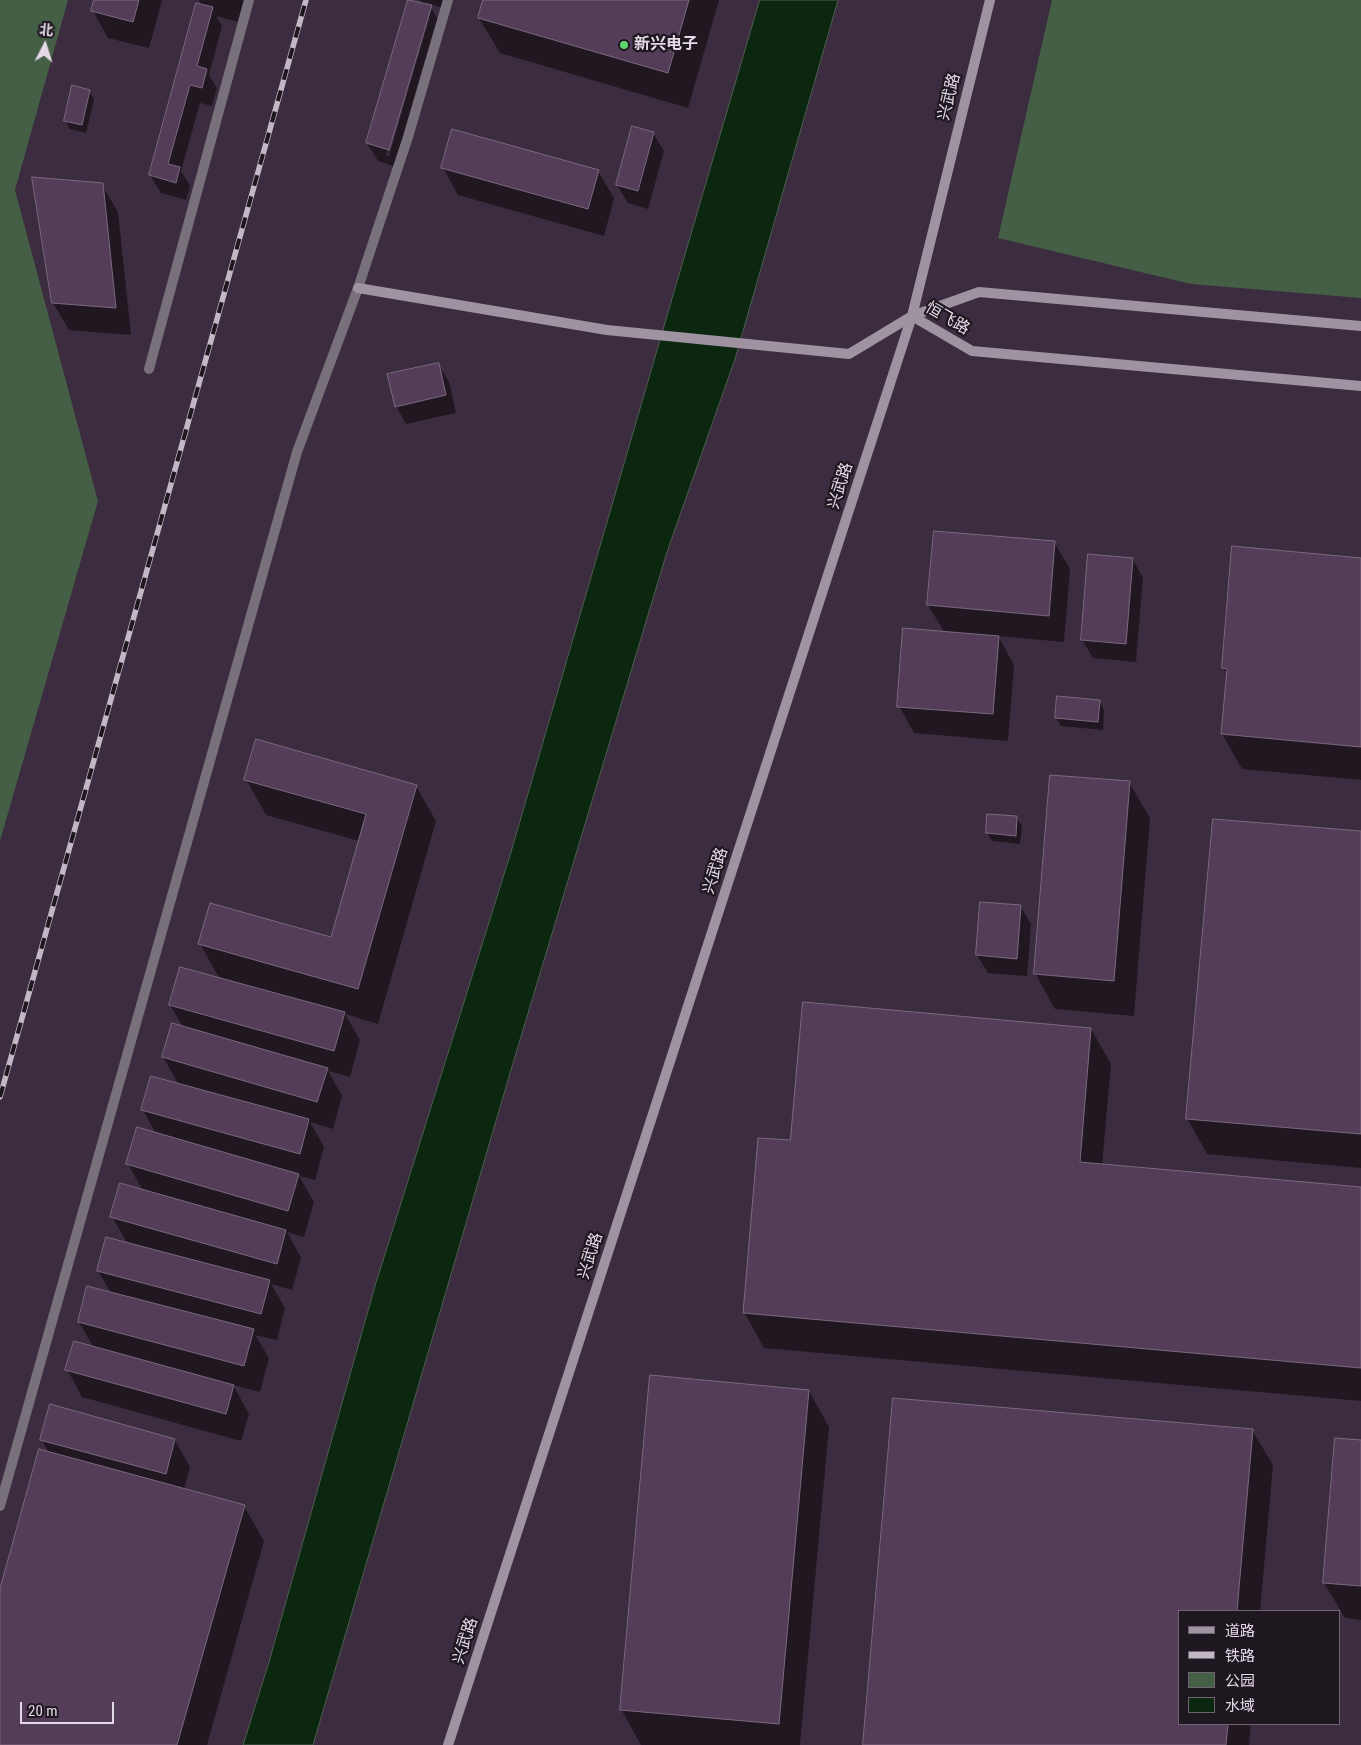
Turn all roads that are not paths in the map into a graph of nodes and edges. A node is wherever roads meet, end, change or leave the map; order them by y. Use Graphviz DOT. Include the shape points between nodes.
graph roads {
  1 [pos="248,0"];
  2 [pos="448,0"];
  3 [pos="990,0"];
  4 [pos="358,288"];
  5 [pos="912,316"];
  6 [pos="1361,326"];
  7 [pos="148,369"];
  8 [pos="1361,386"];
  9 [pos="0,1506"];
  10 [pos="448,1745"];
  1 -- 7 [label="lane"];
  2 -- 4 [label="lane" via="408,137"];
  3 -- 5 [label="street, 兴武路"];
  4 -- 5 [label="street" via="607,330 849,354"];
  4 -- 9 [label="lane" via="297,452"];
  5 -- 6 [label="street, 恒飞路" via="979,292"];
  5 -- 8 [label="street, 恒飞路" via="972,351"];
  5 -- 10 [label="street, 兴武路"];
}
